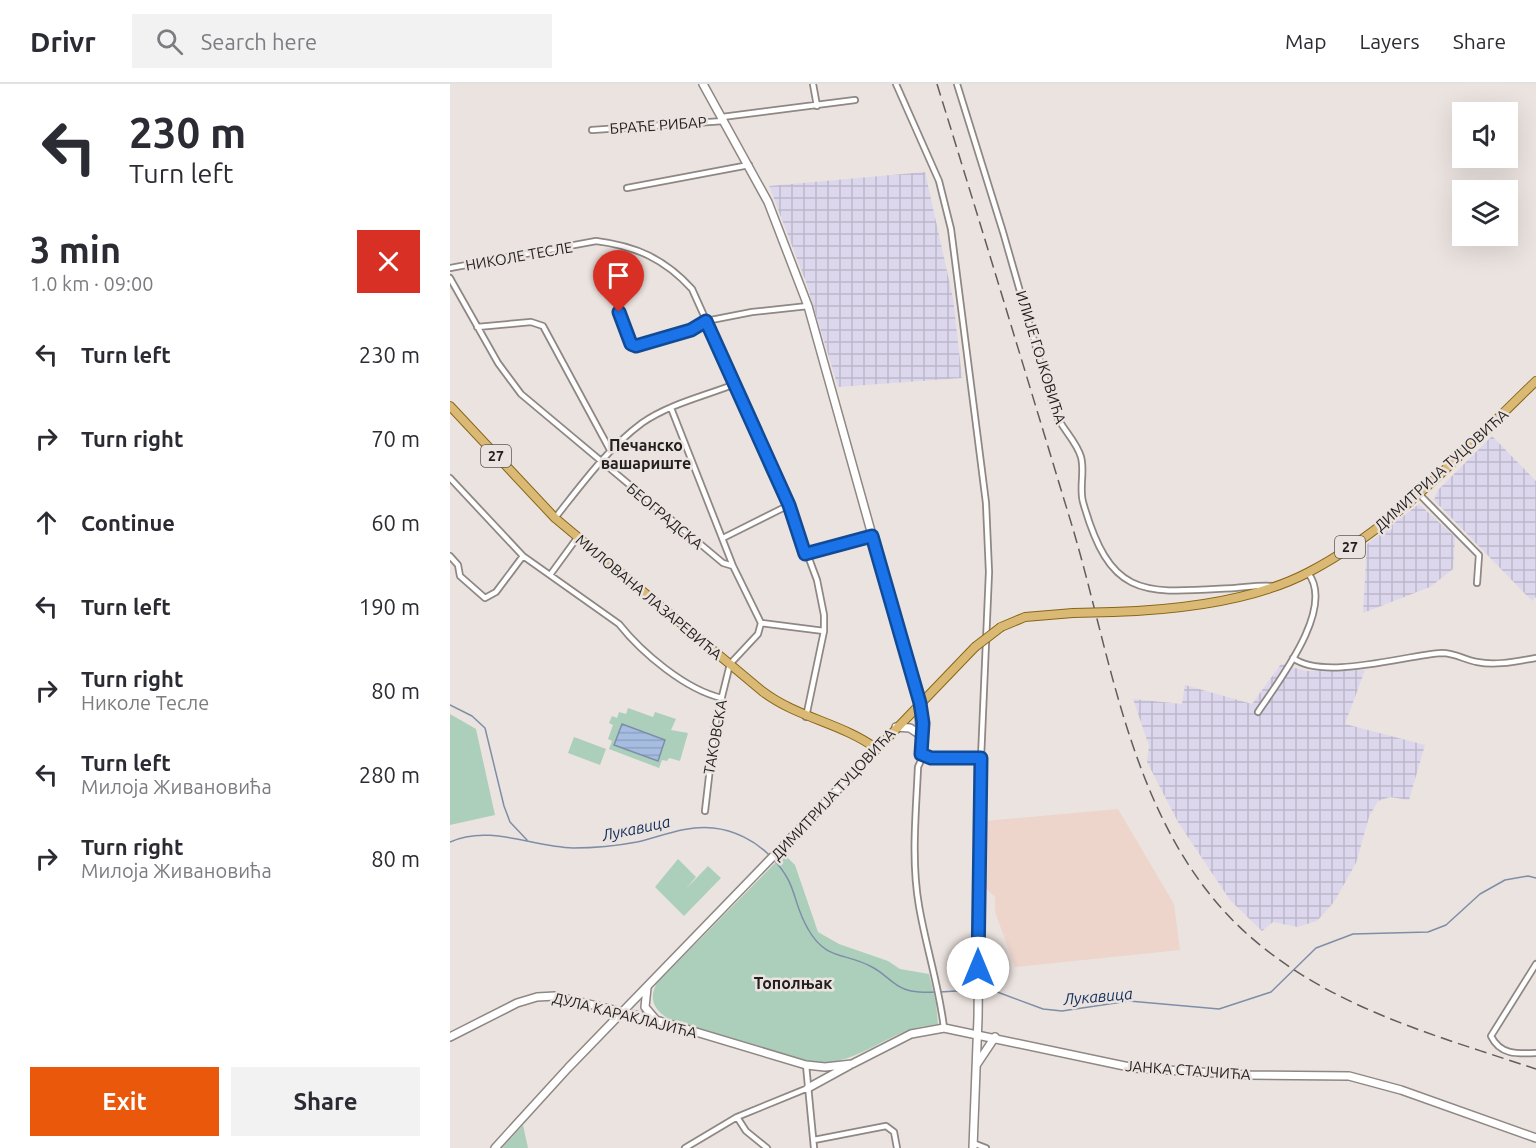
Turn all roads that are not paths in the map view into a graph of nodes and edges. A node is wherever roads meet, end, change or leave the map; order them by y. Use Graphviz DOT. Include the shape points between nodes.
graph roads {
  1 [pos="703,84"];
  2 [pos="813,84"];
  3 [pos="896,84"];
  4 [pos="957,84"];
  5 [pos="855,100"];
  6 [pos="817,106"];
  7 [pos="723,119"];
  8 [pos="592,130"];
  9 [pos="749,165"];
  10 [pos="627,188"];
  11 [pos="450,268"];
  12 [pos="450,279"];
  13 [pos="808,306"];
  14 [pos="619,312"];
  15 [pos="706,321"];
  16 [pos="477,327"];
  17 [pos="1536,381"];
  18 [pos="735,384"];
  19 [pos="450,406"];
  20 [pos="670,408"];
  21 [pos="610,450"];
  22 [pos="601,461"];
  23 [pos="450,478"];
  24 [pos="1418,494"];
  25 [pos="789,505"];
  26 [pos="555,518"];
  27 [pos="872,536"];
  28 [pos="577,538"];
  29 [pos="723,538"];
  30 [pos="805,554"];
  31 [pos="450,556"];
  32 [pos="523,556"];
  33 [pos="730,556"];
  34 [pos="723,563"];
  35 [pos="733,566"];
  36 [pos="1308,573"];
  37 [pos="550,575"];
  38 [pos="1477,583"];
  39 [pos="1272,586"];
  40 [pos="760,623"];
  41 [pos="824,631"];
  42 [pos="1293,658"];
  43 [pos="1536,658"];
  44 [pos="730,664"];
  45 [pos="722,698"];
  46 [pos="920,703"];
  47 [pos="1258,712"];
  48 [pos="806,717"];
  49 [pos="896,727"];
  50 [pos="920,736"];
  51 [pos="877,749"];
  52 [pos="923,756"];
  53 [pos="981,758"];
  54 [pos="705,811"];
  55 [pos="1536,964"];
  56 [pos="647,988"];
  57 [pos="623,1014"];
  58 [pos="656,1020"];
  59 [pos="944,1028"];
  60 [pos="977,1034"];
  61 [pos="450,1037"];
  62 [pos="995,1037"];
  63 [pos="1536,1053"];
  64 [pos="852,1064"];
  65 [pos="806,1065"];
  66 [pos="975,1066"];
  67 [pos="808,1088"];
  68 [pos="737,1117"];
  69 [pos="1536,1138"];
  70 [pos="814,1140"];
  71 [pos="973,1146"];
  72 [pos="496,1148"];
  73 [pos="685,1148"];
  74 [pos="767,1148"];
  75 [pos="814,1148"];
  76 [pos="897,1148"];
  77 [pos="986,1148"];
  1 -- 7 [label="street"];
  2 -- 6 [label="street"];
  3 -- 53 [label="street" via="939,182 951,229 986,503 989,584"];
  4 -- 39 [label="street, ИЛИЈЕ ГОЈКОВИЋА" via="1059,425 1080,453 1081,493 1102,555 1113,570 1140,586 1184,590"];
  5 -- 6 [label="street, БРАЋЕ РИБАР"];
  6 -- 7 [label="street, БРАЋЕ РИБАР"];
  7 -- 8 [label="street, БРАЋЕ РИБАР"];
  7 -- 9 [label="street"];
  9 -- 10 [label="street"];
  9 -- 13 [label="street" via="768,202"];
  11 -- 15 [label="street, НИКОЛЕ ТЕСЛЕ" via="596,241 620,244 643,251 675,271 692,289"];
  12 -- 16 [label="street, БЕОГРАДСКА"];
  13 -- 15 [label="street"];
  13 -- 27 [label="street"];
  14 -- 15 [label="street" via="631,344 636,346 691,330"];
  15 -- 18 [label="street, НИКОЛЕ ТЕСЛЕ"];
  16 -- 21 [label="street" via="539,324"];
  16 -- 22 [label="street, БЕОГРАДСКА" via="521,394"];
  17 -- 24 [label="main road, ДИМИТРИЈА ТУЦОВИЋА / 27"];
  18 -- 20 [label="street"];
  18 -- 25 [label="street, НИКОЛЕ ТЕСЛЕ"];
  19 -- 26 [label="main road, МИЛОВАНА ЛАЗАРЕВИЋА / 27"];
  20 -- 21 [label="street" via="643,422"];
  20 -- 29 [label="street"];
  21 -- 22 [label="street"];
  22 -- 26 [label="street"];
  22 -- 34 [label="street, БЕОГРАДСКА"];
  23 -- 32 [label="street"];
  24 -- 36 [label="main road, ДИМИТРИЈА ТУЦОВИЋА / 27" via="1372,532"];
  24 -- 38 [label="street" via="1479,555"];
  25 -- 29 [label="street"];
  25 -- 30 [label="street, НИКОЛЕ ТЕСЛЕ"];
  26 -- 28 [label="main road, МИЛОВАНА ЛАЗАРЕВИЋА / 27"];
  27 -- 30 [label="street"];
  27 -- 46 [label="street"];
  28 -- 37 [label="street"];
  28 -- 44 [label="main road, МИЛОВАНА ЛАЗАРЕВИЋА / 27"];
  29 -- 33 [label="street"];
  30 -- 41 [label="street, НИКОЛЕ ТЕСЛЕ" via="821,594"];
  31 -- 32 [label="street" via="458,565 460,576 485,598 496,592"];
  32 -- 37 [label="street"];
  33 -- 34 [label="street"];
  33 -- 35 [label="street"];
  34 -- 35 [label="street, БЕОГРАДСКА"];
  35 -- 40 [label="street"];
  36 -- 39 [label="main road, ДИМИТРИЈА ТУЦОВИЋА / 27"];
  36 -- 42 [label="street" via="1315,601 1303,641"];
  37 -- 45 [label="street" via="619,624 682,681"];
  39 -- 46 [label="main road, ДИМИТРИЈА ТУЦОВИЋА / 27, bridge" via="1191,606 1025,617 1001,627 975,647"];
  40 -- 41 [label="street"];
  40 -- 44 [label="street" via="758,634"];
  41 -- 48 [label="street, НИКОЛЕ ТЕСЛЕ"];
  42 -- 43 [label="street" via="1318,666 1391,663 1442,653 1491,664"];
  42 -- 47 [label="street"];
  44 -- 45 [label="street, ТАКОВСКА"];
  44 -- 48 [label="main road, МИЛОВАНА ЛАЗАРЕВИЋА / 27" via="773,699"];
  45 -- 54 [label="street, ТАКОВСКА"];
  46 -- 49 [label="main road, ДИМИТРИЈА ТУЦОВИЋА / 27"];
  46 -- 50 [label="street"];
  48 -- 51 [label="main road, МИЛОВАНА ЛАЗАРЕВИЋА / 27"];
  49 -- 50 [label="street" via="910,728"];
  49 -- 51 [label="main road, ДИМИТРИЈА ТУЦОВИЋА / 27"];
  50 -- 52 [label="street"];
  51 -- 56 [label="street, ДИМИТРИЈА ТУЦОВИЋА"];
  52 -- 53 [label="street"];
  52 -- 59 [label="street" via="918,767 914,856 919,905"];
  53 -- 60 [label="street"];
  55 -- 63 [label="street" via="1491,1036 1502,1050"];
  56 -- 57 [label="street, ДИМИТРИЈА ТУЦОВИЋА"];
  56 -- 58 [label="street" via="645,1007"];
  57 -- 58 [label="street, ДУЛА КАРАКЛАЈИЋА"];
  57 -- 61 [label="street, ДУЛА КАРАКЛАЈИЋА" via="562,997 543,996 517,1003"];
  57 -- 72 [label="street, ДИМИТРИЈА ТУЦОВИЋА"];
  58 -- 65 [label="street, ДУЛА КАРАКЛАЈИЋА"];
  59 -- 60 [label="street, ЈАНКА СТАЈЧИЋА"];
  59 -- 64 [label="street, ЈАНКА СТАЈЧИЋА" via="911,1034"];
  60 -- 62 [label="street, ЈАНКА СТАЈЧИЋА"];
  60 -- 66 [label="street"];
  62 -- 66 [label="street"];
  62 -- 69 [label="street, ЈАНКА СТАЈЧИЋА" via="1134,1068 1349,1076 1401,1090"];
  64 -- 65 [label="street, ЈАНКА СТАЈЧИЋА"];
  64 -- 67 [label="street"];
  65 -- 67 [label="street"];
  66 -- 71 [label="street"];
  67 -- 68 [label="street"];
  67 -- 70 [label="street"];
  68 -- 73 [label="street"];
  68 -- 74 [label="street" via="746,1131"];
  70 -- 75 [label="street"];
  70 -- 76 [label="street" via="886,1126 894,1132"];
  71 -- 77 [label="street"];
}
